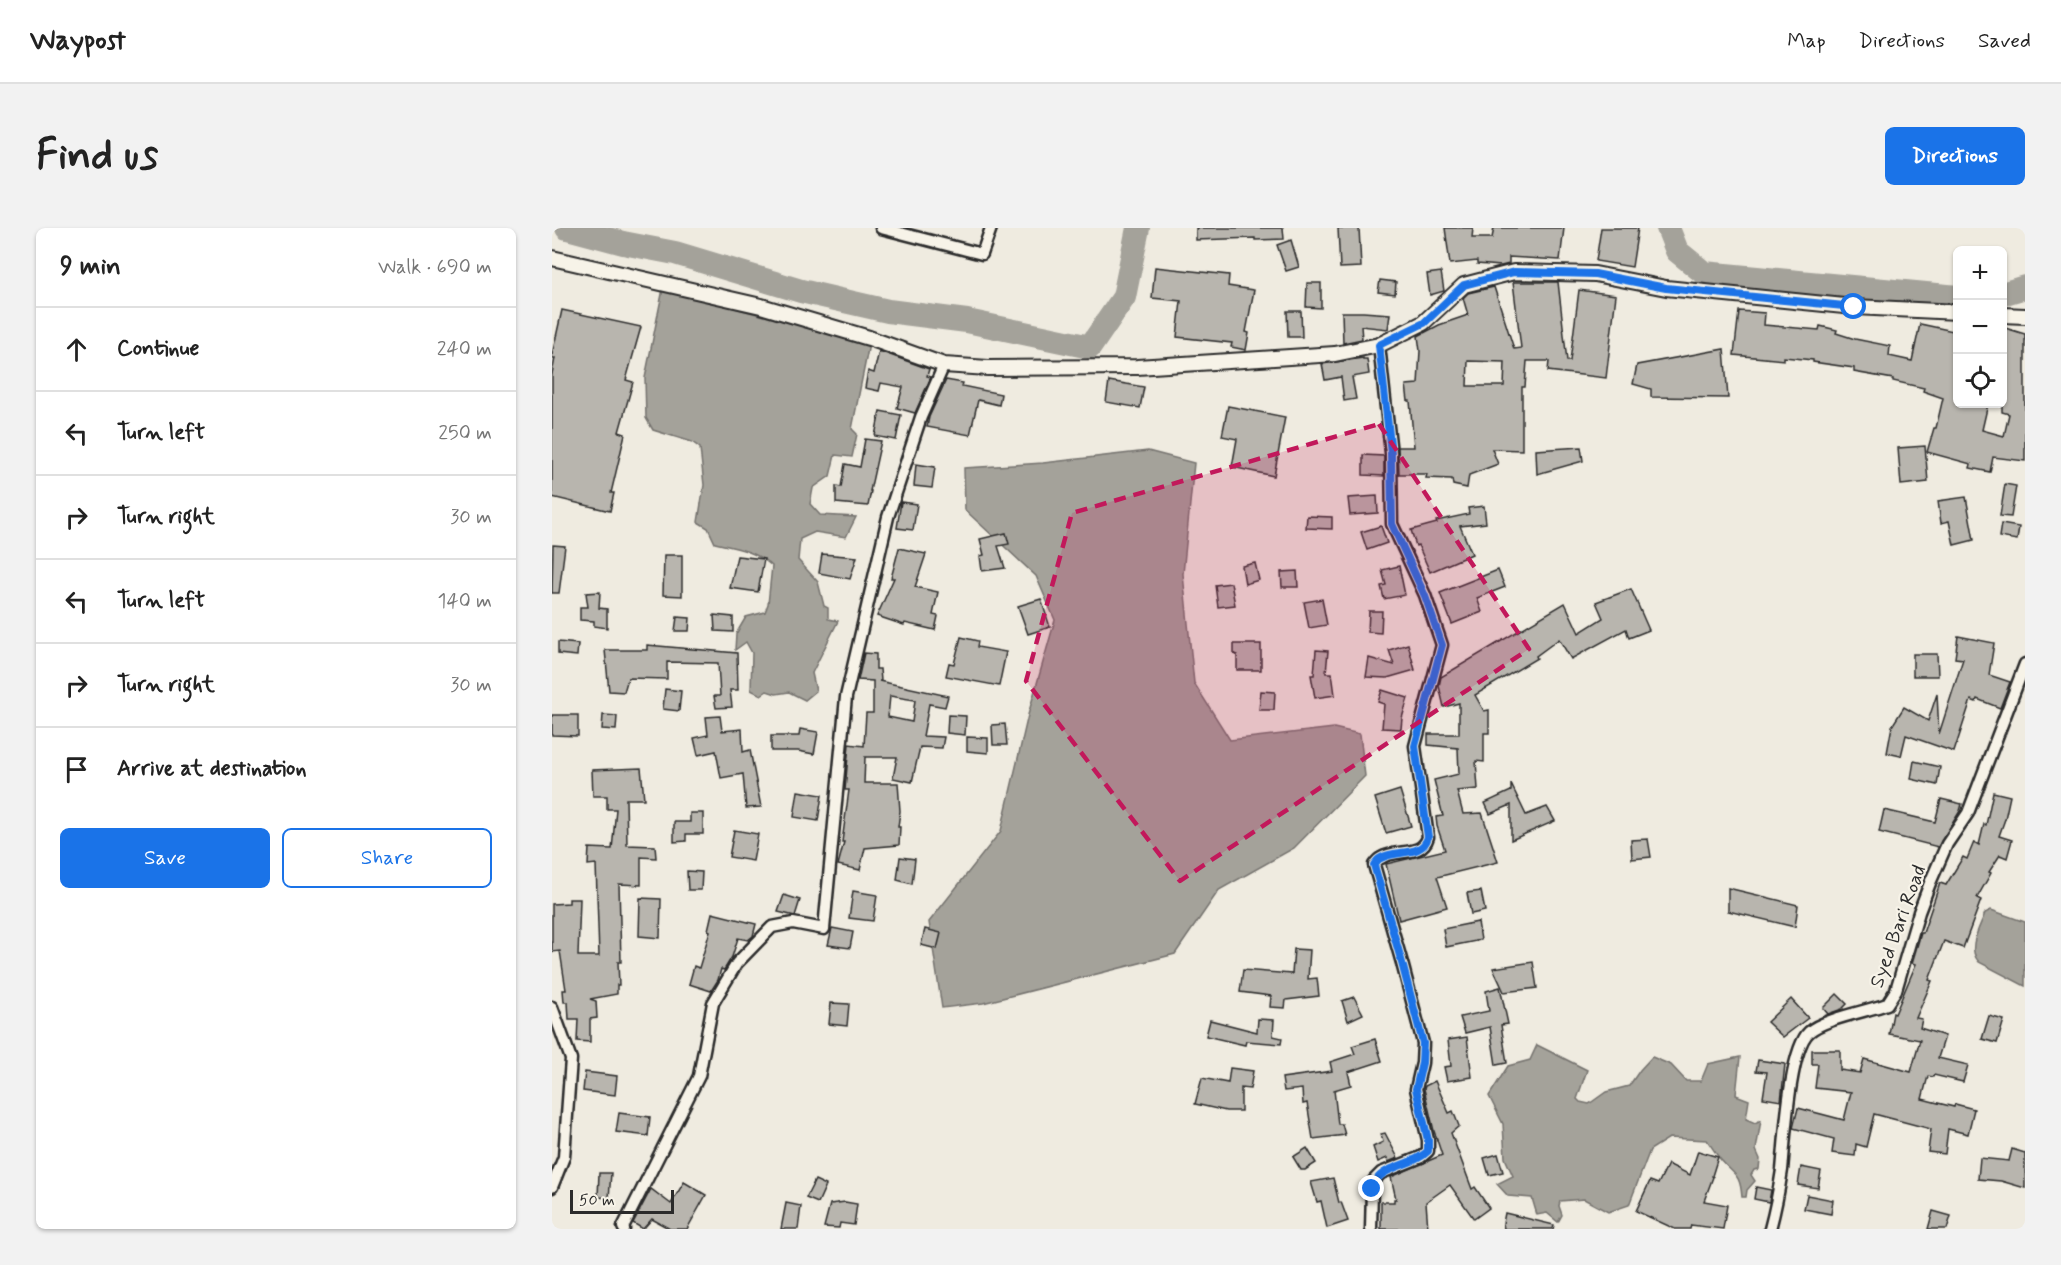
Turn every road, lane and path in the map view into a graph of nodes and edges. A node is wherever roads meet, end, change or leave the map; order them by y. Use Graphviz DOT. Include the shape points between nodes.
graph roads {
  1 [pos="881,228"];
  2 [pos="991,228"];
  3 [pos="552,258"];
  4 [pos="1953,312"];
  5 [pos="2007,315"];
  6 [pos="2025,316"];
  7 [pos="1379,345"];
  8 [pos="944,365"];
  9 [pos="2025,664"];
  10 [pos="552,1007"];
  11 [pos="552,1187"];
  12 [pos="624,1228"];
  13 [pos="1371,1229"];
  14 [pos="1770,1229"];
  1 -- 2 [label="street" via="982,254"];
  3 -- 8 [label="street" via="761,306"];
  4 -- 7 [label="street" via="1854,307 1666,288 1595,274 1514,272 1464,285 1424,323"];
  5 -- 6 [label="street"];
  7 -- 8 [label="street" via="1335,354 1137,367"];
  7 -- 13 [label="street" via="1391,453 1392,524 1425,596 1442,645 1415,746 1427,843 1422,848 1382,857 1374,865 1423,1043 1416,1089 1428,1151 1374,1180"];
  8 -- 12 [label="street" via="921,417 888,517 846,697 824,929 793,923 772,927 737,963 713,1003 699,1076"];
  9 -- 14 [label="street, Syed Bari Road" via="1968,813 1947,844 1926,892 1896,990 1887,1004 1809,1032 1800,1048 1791,1081 1781,1173"];
  10 -- 11 [label="street" via="571,1059 564,1157"];
}
